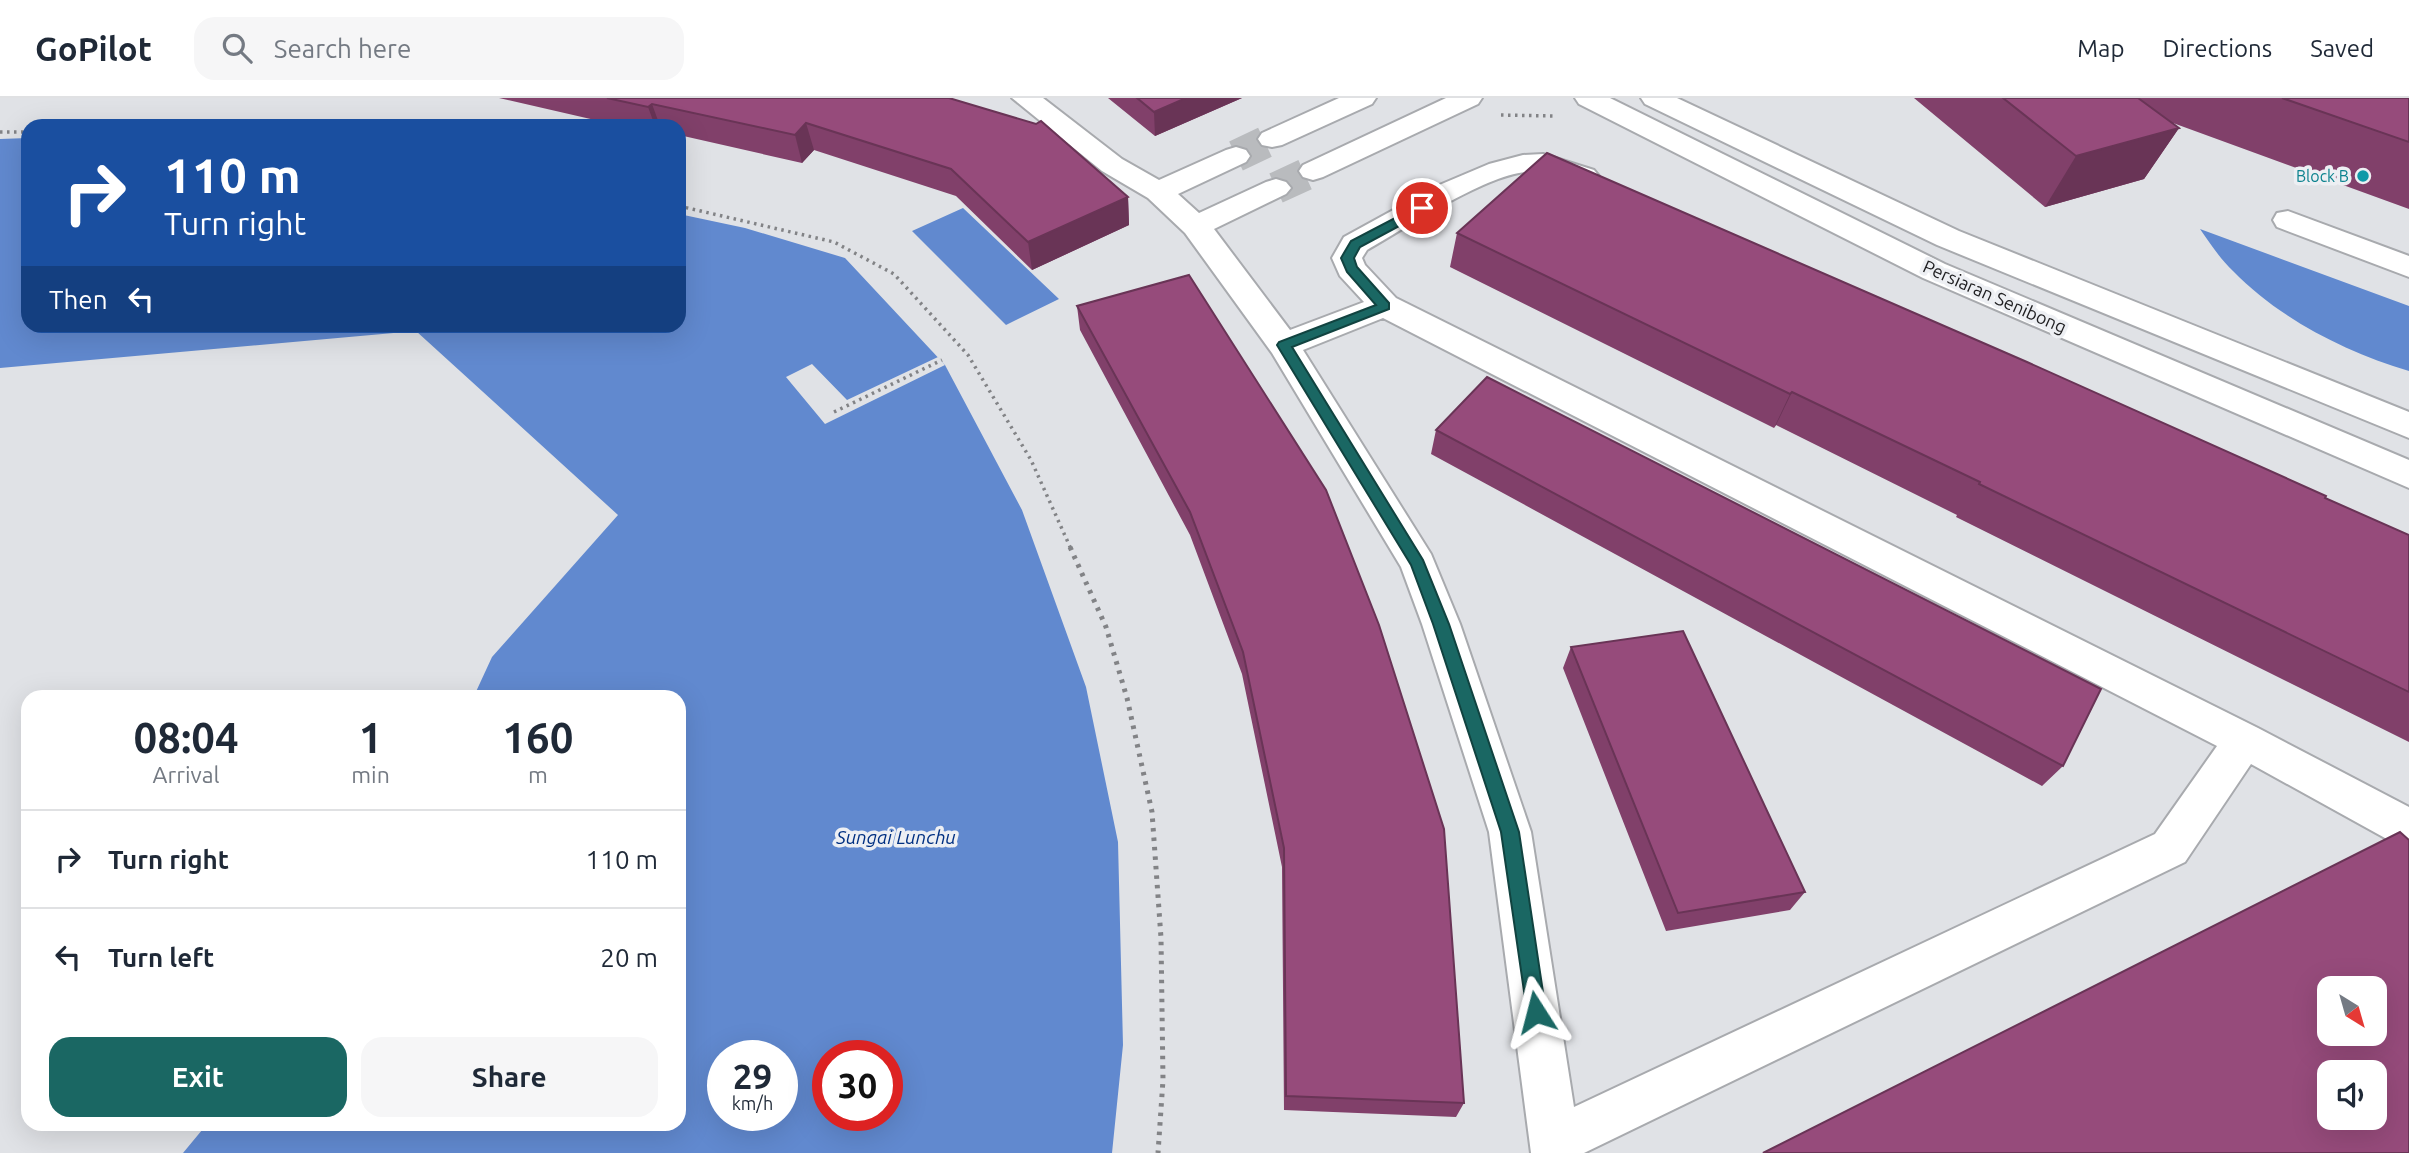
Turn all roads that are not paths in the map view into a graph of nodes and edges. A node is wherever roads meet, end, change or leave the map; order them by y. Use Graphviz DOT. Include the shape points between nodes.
graph roads {
  1 [pos="1026,98"];
  2 [pos="1362,98"];
  3 [pos="1468,98"];
  4 [pos="1589,98"];
  5 [pos="1655,98"];
  6 [pos="1320,117"];
  7 [pos="1272,139"];
  8 [pos="1362,148"];
  9 [pos="1236,156"];
  10 [pos="1313,171"];
  11 [pos="1276,188"];
  12 [pos="1611,188"];
  13 [pos="1158,192"];
  14 [pos="2288,220"];
  15 [pos="1196,226"];
  16 [pos="2409,267"];
  17 [pos="1385,306"];
  18 [pos="1284,345"];
  19 [pos="2409,426"];
  20 [pos="2409,475"];
  21 [pos="2244,740"];
  22 [pos="2409,829"];
  23 [pos="1556,1147"];
  1 -- 13 [label="street" via="1112,165"];
  2 -- 6 [label="street"];
  3 -- 8 [label="street"];
  4 -- 20 [label="street, Persiaran Senibong" via="1934,271"];
  5 -- 19 [label="street, Persiaran Senibong" via="1948,238"];
  6 -- 7 [label="street"];
  6 -- 8 [label="street"];
  8 -- 10 [label="street"];
  9 -- 13 [label="street"];
  11 -- 15 [label="street"];
  12 -- 17 [label="street" via="1541,162 1489,172 1355,244 1347,258 1351,269"];
  13 -- 15 [label="street"];
  14 -- 16 [label="street"];
  15 -- 18 [label="street"];
  17 -- 18 [label="street"];
  17 -- 21 [label="street"];
  18 -- 23 [label="street" via="1418,564 1441,624 1510,832"];
  21 -- 22 [label="street"];
  21 -- 23 [label="street" via="2170,848"];
}
